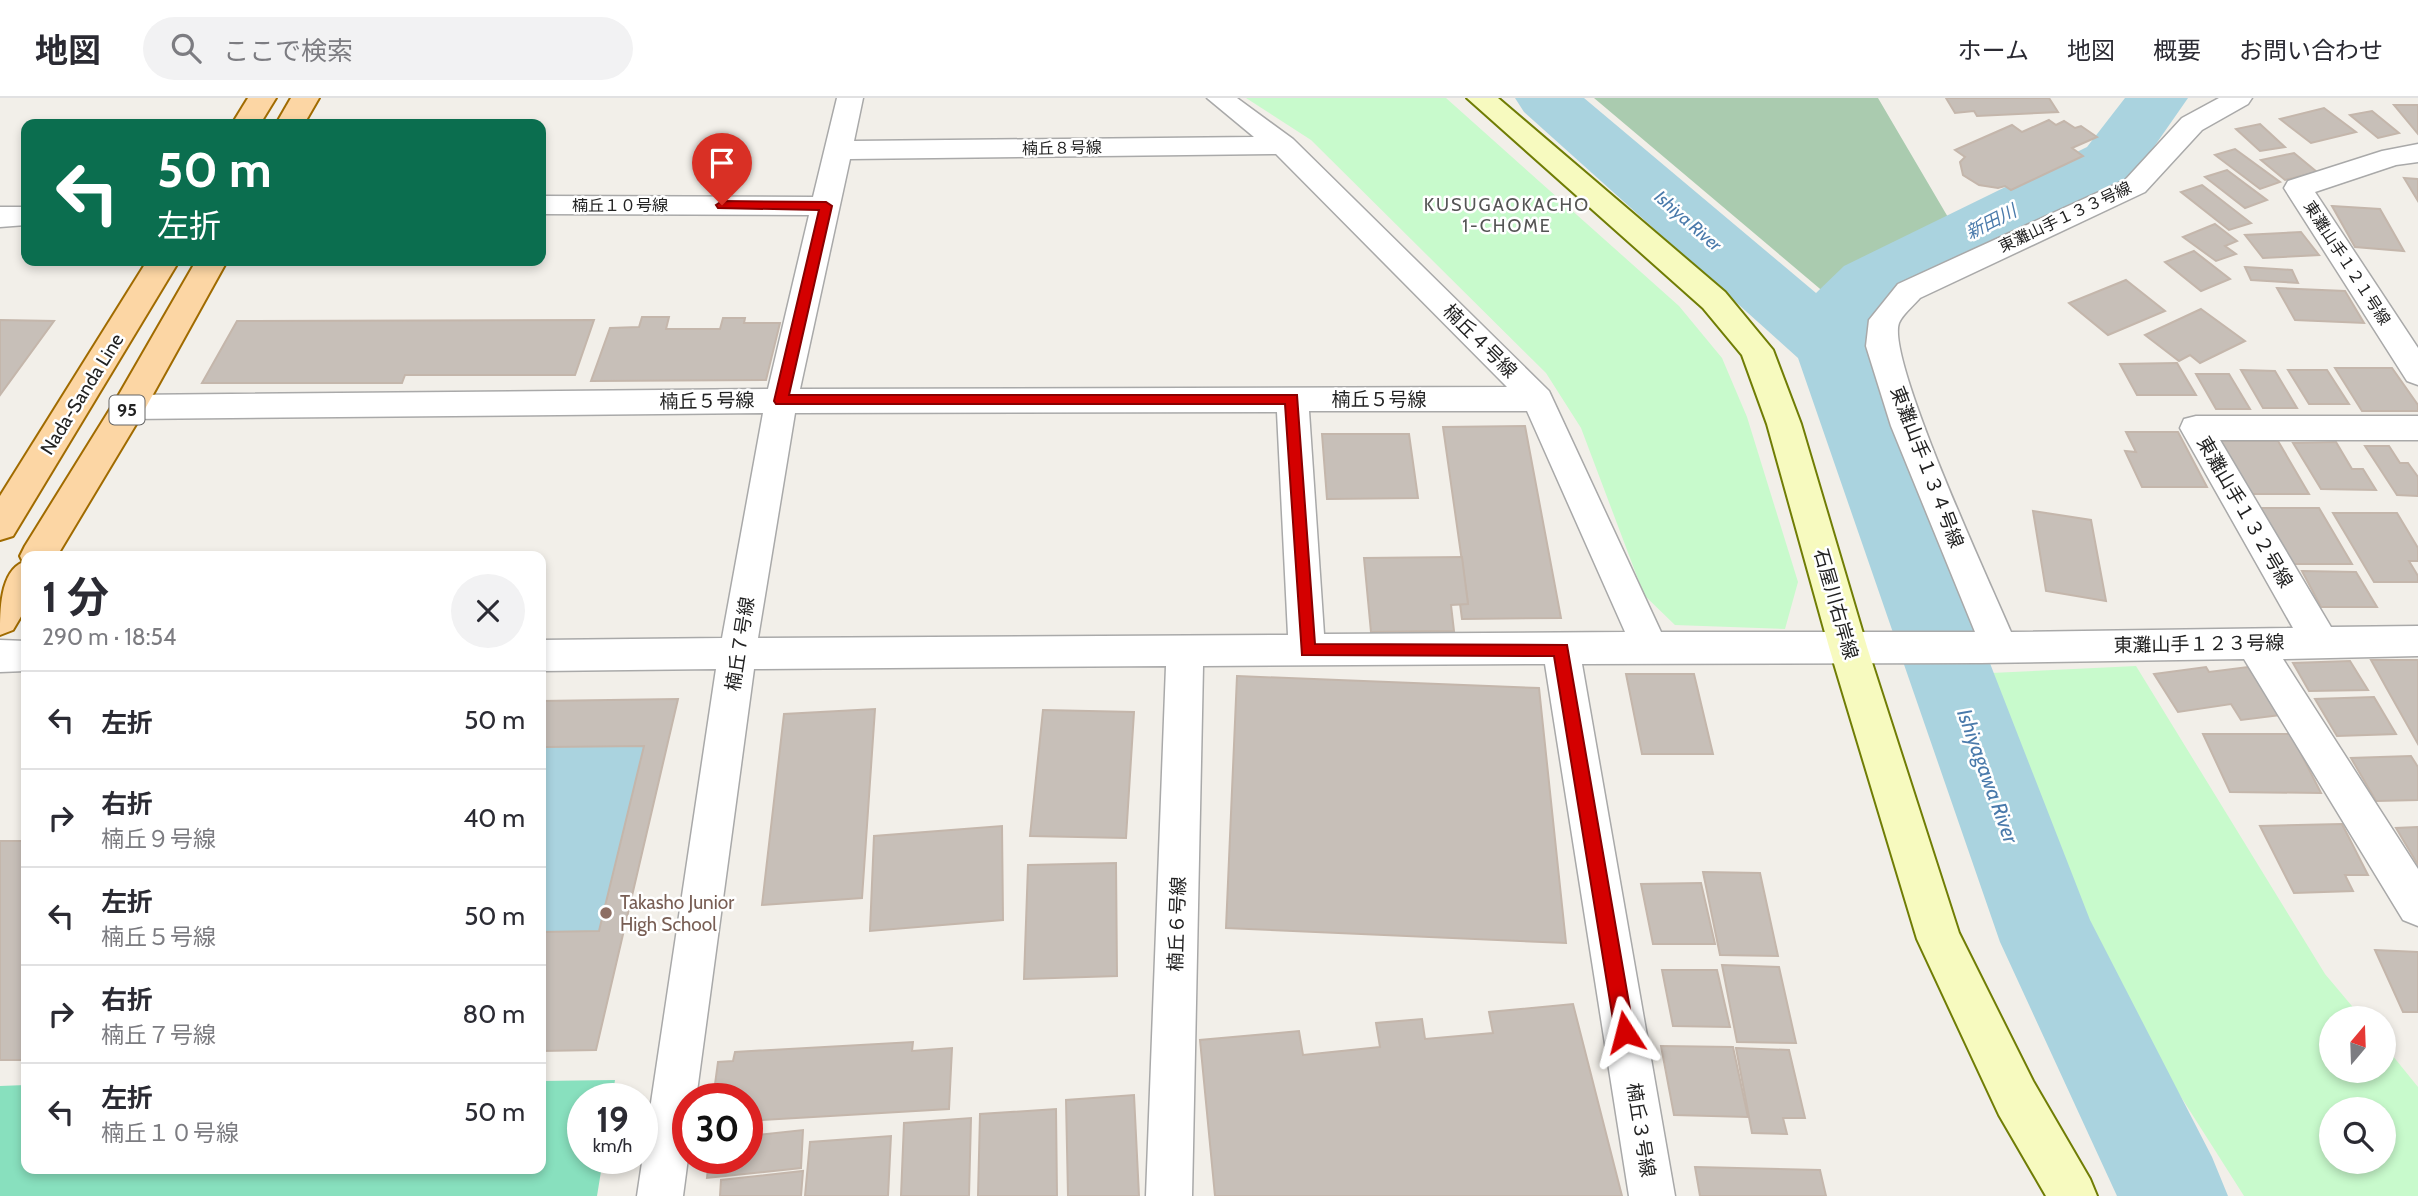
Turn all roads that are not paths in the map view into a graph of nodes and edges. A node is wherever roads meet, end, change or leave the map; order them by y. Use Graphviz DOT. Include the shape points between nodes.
graph roads {
  1 [pos="262,98"];
  2 [pos="305,98"];
  3 [pos="850,98"];
  4 [pos="1220,98"];
  5 [pos="1481,98"];
  6 [pos="2239,98"];
  7 [pos="249,119"];
  8 [pos="293,119"];
  9 [pos="1283,145"];
  10 [pos="840,150"];
  11 [pos="2418,153"];
  12 [pos="546,205"];
  13 [pos="826,206"];
  14 [pos="21,216"];
  15 [pos="0,217"];
  16 [pos="160,266"];
  17 [pos="208,266"];
  18 [pos="1909,291"];
  19 [pos="2386,320"];
  20 [pos="2418,322"];
  21 [pos="2418,373"];
  22 [pos="1292,399"];
  23 [pos="1538,399"];
  24 [pos="781,401"];
  25 [pos="129,407"];
  26 [pos="2418,428"];
  27 [pos="0,526"];
  28 [pos="41,551"];
  29 [pos="21,584"];
  30 [pos="0,619"];
  31 [pos="2418,641"];
  32 [pos="2320,642"];
  33 [pos="2254,643"];
  34 [pos="1848,647"];
  35 [pos="1650,648"];
  36 [pos="1990,648"];
  37 [pos="1561,649"];
  38 [pos="1185,651"];
  39 [pos="1307,651"];
  40 [pos="546,655"];
  41 [pos="737,655"];
  42 [pos="0,656"];
  43 [pos="21,656"];
  44 [pos="2418,906"];
  45 [pos="660,1196"];
  46 [pos="1169,1196"];
  47 [pos="1652,1196"];
  48 [pos="2073,1196"];
  1 -- 7 [label="main road"];
  2 -- 8 [label="main road"];
  3 -- 10 [label="street, 楠丘７号線"];
  4 -- 9 [label="street, 楠丘４号線"];
  5 -- 34 [label="street, 石屋川右岸線" via="1714,300 1756,351 1784,424"];
  6 -- 18 [label="street, 東灘山手１３３号線" via="2192,124 2135,186"];
  9 -- 10 [label="street, 楠丘８号線"];
  9 -- 23 [label="street, 楠丘４号線"];
  10 -- 13 [label="street, 楠丘７号線"];
  11 -- 19 [label="street, 東灘山手１２１号線" via="2298,188"];
  12 -- 13 [label="street, 楠丘１０号線"];
  13 -- 24 [label="street, 楠丘７号線"];
  14 -- 15 [label="street"];
  16 -- 27 [label="main road, Nada-Sanda Line / 95"];
  17 -- 25 [label="main road, 95"];
  18 -- 36 [label="street, 東灘山手１３４号線" via="1884,320 1882,346"];
  19 -- 20 [label="street"];
  19 -- 21 [label="street, 東灘山手１２１号線"];
  22 -- 23 [label="street, 楠丘５号線"];
  22 -- 24 [label="street, 楠丘５号線"];
  22 -- 39 [label="street"];
  23 -- 35 [label="street, 楠丘４号線"];
  24 -- 25 [label="street, 楠丘５号線"];
  24 -- 41 [label="street, 楠丘７号線"];
  25 -- 28 [label="main road, 95"];
  26 -- 32 [label="street, 東灘山手１３２号線" via="2196,428"];
  29 -- 30 [label="main road"];
  31 -- 32 [label="street, 東灘山手１２３号線"];
  32 -- 33 [label="street, 東灘山手１２３号線"];
  33 -- 36 [label="street, 東灘山手１２３号線"];
  33 -- 44 [label="street"];
  34 -- 35 [label="street, 東灘山手１２３号線"];
  34 -- 36 [label="street, 東灘山手１２３号線"];
  34 -- 48 [label="street, 石屋川右岸線" via="1939,939 2016,1098"];
  35 -- 37 [label="street, 東灘山手１２３号線"];
  37 -- 39 [label="street, 東灘山手１２３号線"];
  37 -- 47 [label="street, 楠丘３号線"];
  38 -- 39 [label="street, 東灘山手１２３号線"];
  38 -- 41 [label="street, 東灘山手１２３号線"];
  38 -- 46 [label="street, 楠丘６号線"];
  40 -- 41 [label="street, 東灘山手１２３号線"];
  41 -- 45 [label="street, 楠丘７号線"];
  42 -- 43 [label="street"];
}
